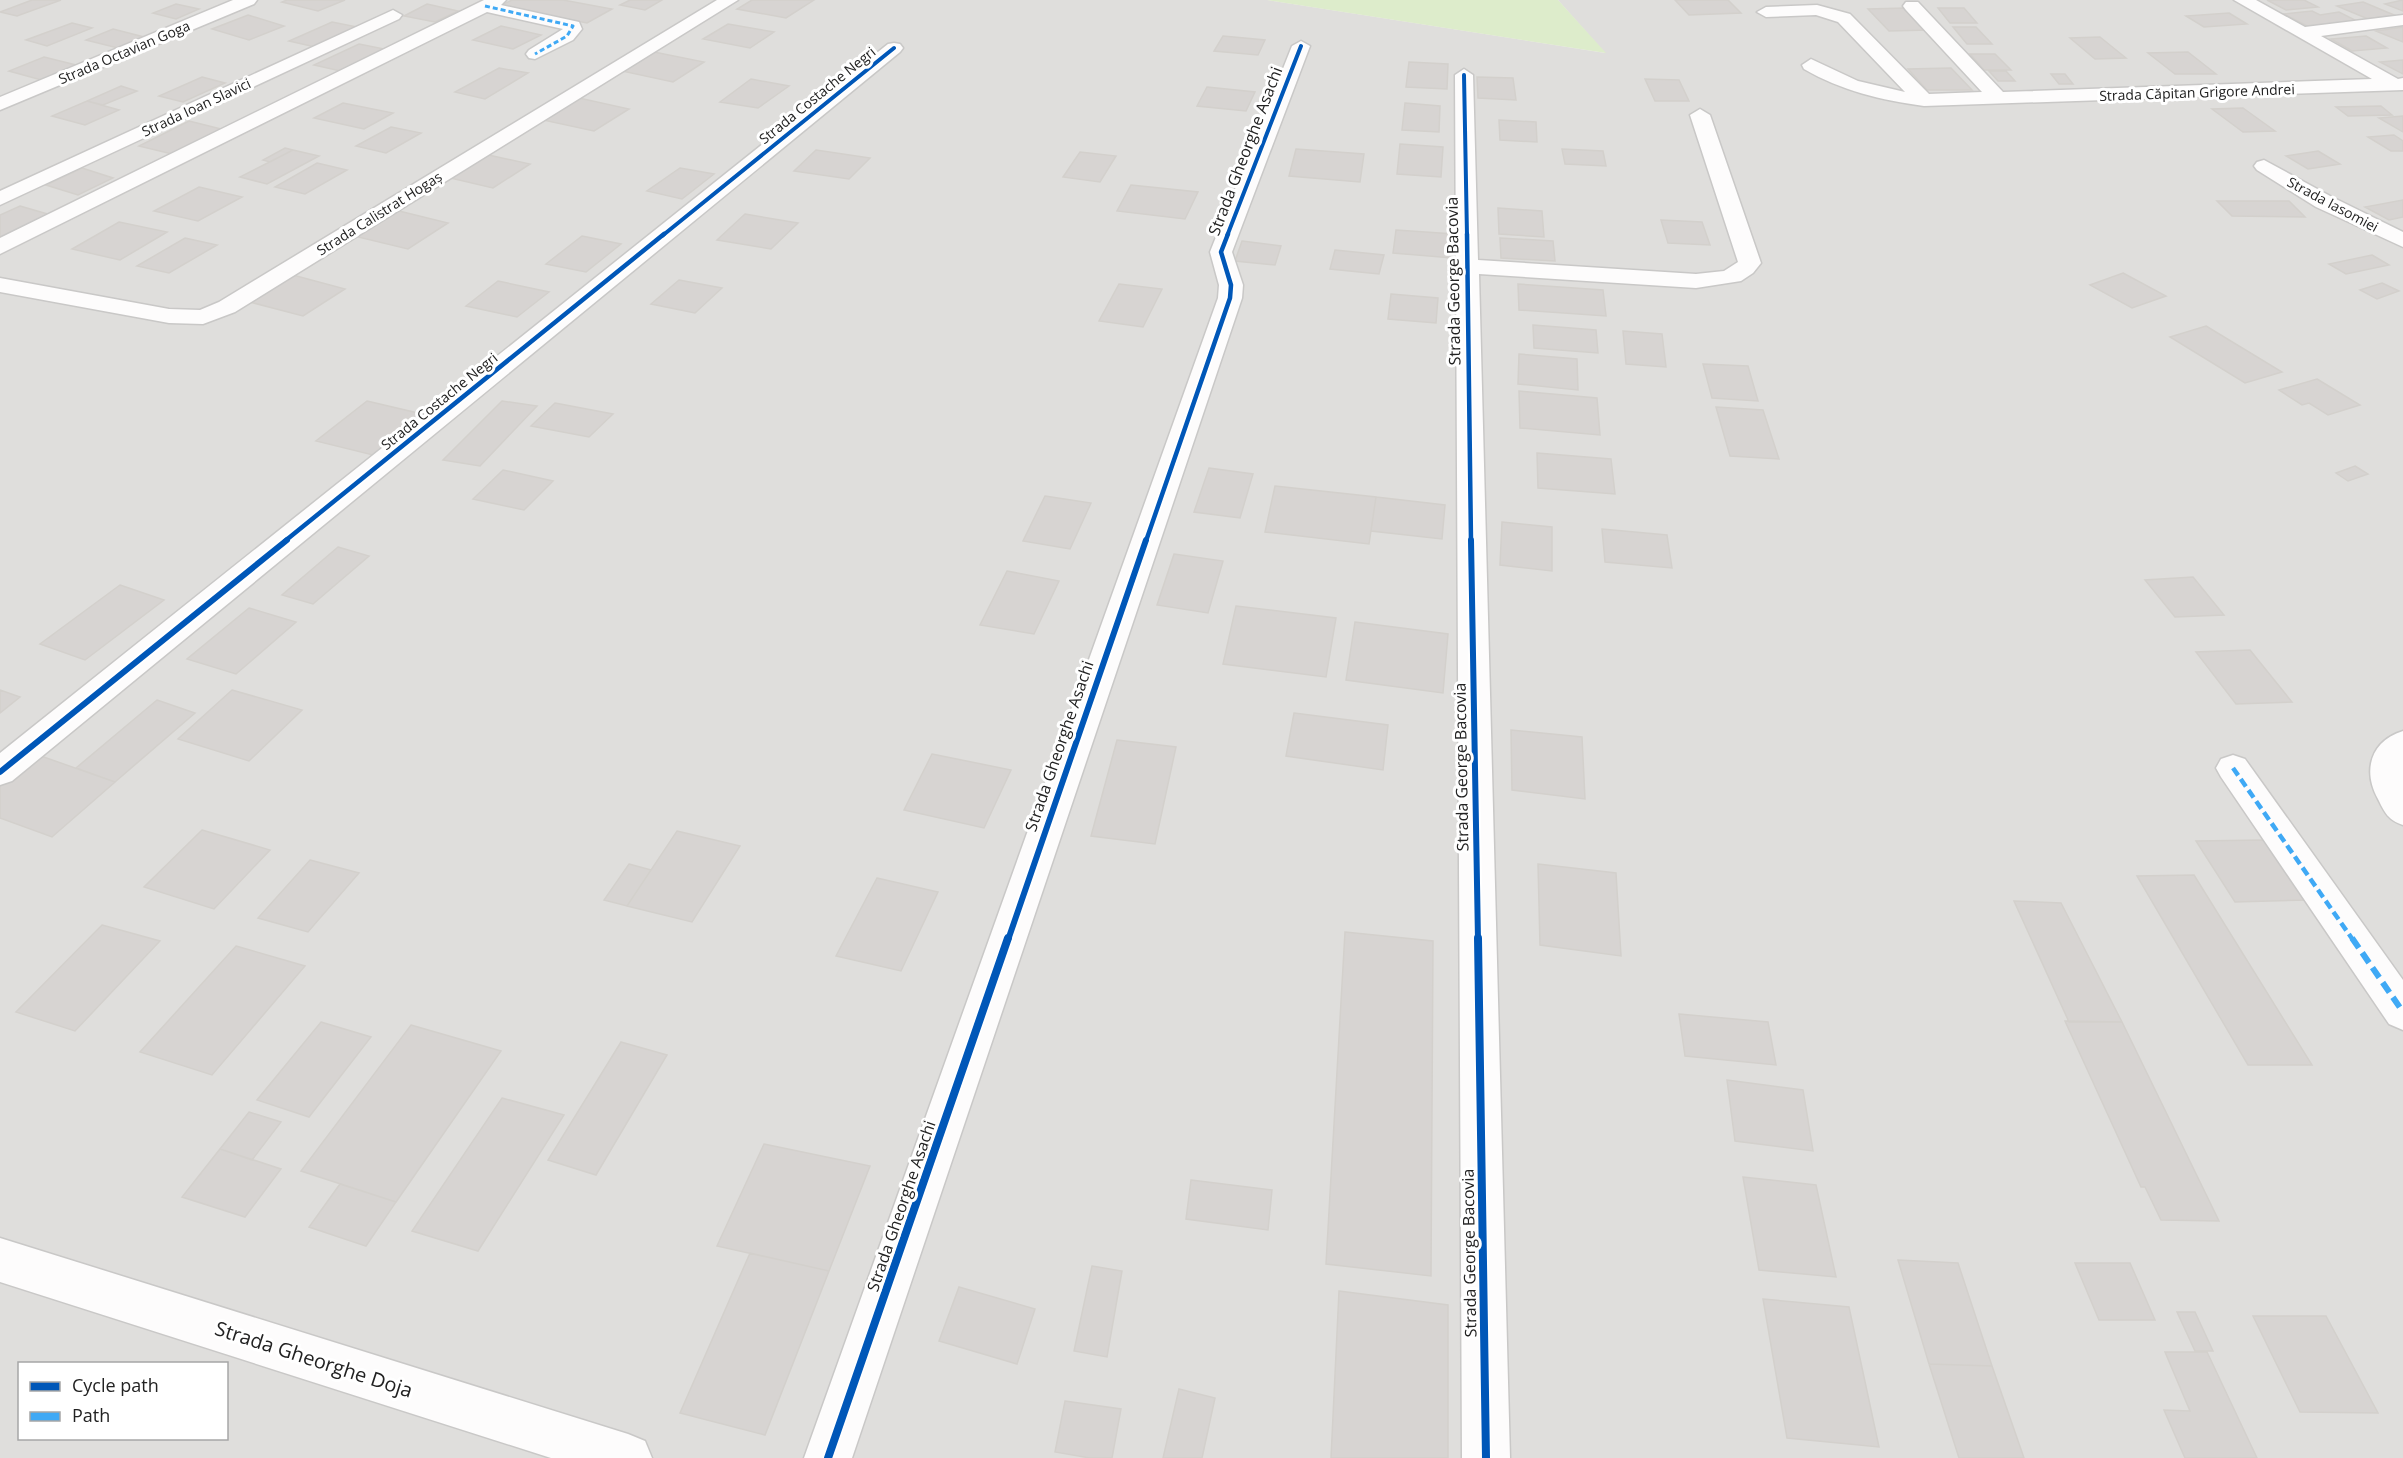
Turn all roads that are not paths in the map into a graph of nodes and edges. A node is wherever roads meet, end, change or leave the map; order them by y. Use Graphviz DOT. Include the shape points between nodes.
graph roads {
  1 [pos="248,0"];
  2 [pos="729,0"];
  3 [pos="2243,0"];
  4 [pos="491,3"];
  5 [pos="1912,6"];
  6 [pos="1766,12"];
  7 [pos="393,15"];
  8 [pos="2403,20"];
  9 [pos="2301,33"];
  10 [pos="1301,46"];
  11 [pos="894,48"];
  12 [pos="535,54"];
  13 [pos="1811,65"];
  14 [pos="1464,75"];
  15 [pos="2400,86"];
  16 [pos="1998,98"];
  17 [pos="1924,100"];
  18 [pos="0,104"];
  19 [pos="1700,115"];
  20 [pos="2264,166"];
  21 [pos="0,199"];
  22 [pos="2403,240"];
  23 [pos="0,247"];
  24 [pos="1466,266"];
  25 [pos="0,285"];
  26 [pos="2403,744"];
  27 [pos="2233,768"];
  28 [pos="0,772"];
  29 [pos="2403,811"];
  30 [pos="2403,1012"];
  31 [pos="0,1260"];
  32 [pos="627,1458"];
  33 [pos="828,1458"];
  34 [pos="1486,1458"];
  1 -- 18 [label="street, Strada Octavian Goga"];
  2 -- 25 [label="street, Strada Calistrat Hogaș" via="226,308 203,316 168,316"];
  3 -- 9 [label="street, Strada Căpitan Grigore Andrei"];
  4 -- 12 [label="street" via="573,26 567,36"];
  4 -- 23 [label="street"];
  5 -- 16 [label="street"];
  6 -- 17 [label="street" via="1817,10 1844,18"];
  7 -- 21 [label="street, Strada Ioan Slavici"];
  8 -- 9 [label="street"];
  9 -- 15 [label="street, Strada Căpitan Grigore Andrei"];
  10 -- 33 [label="street, Strada Gheorghe Asachi" via="1221,252 1231,285 1230,298"];
  11 -- 28 [label="street, Strada Costache Negri"];
  13 -- 17 [label="street, Strada Căpitan Grigore Andrei" via="1831,79 1855,88"];
  14 -- 24 [label="street, Strada George Bacovia"];
  15 -- 16 [label="street, Strada Căpitan Grigore Andrei"];
  16 -- 17 [label="street, Strada Căpitan Grigore Andrei"];
  19 -- 24 [label="street" via="1750,263 1744,272 1724,279 1696,281"];
  20 -- 22 [label="street, Strada Iasomiei" via="2324,202"];
  24 -- 34 [label="street, Strada George Bacovia"];
  26 -- 29 [label="street" via="2387,759 2386,779"];
  27 -- 30 [label="street"];
  31 -- 32 [label="street, Strada Gheorghe Doja"];
}
